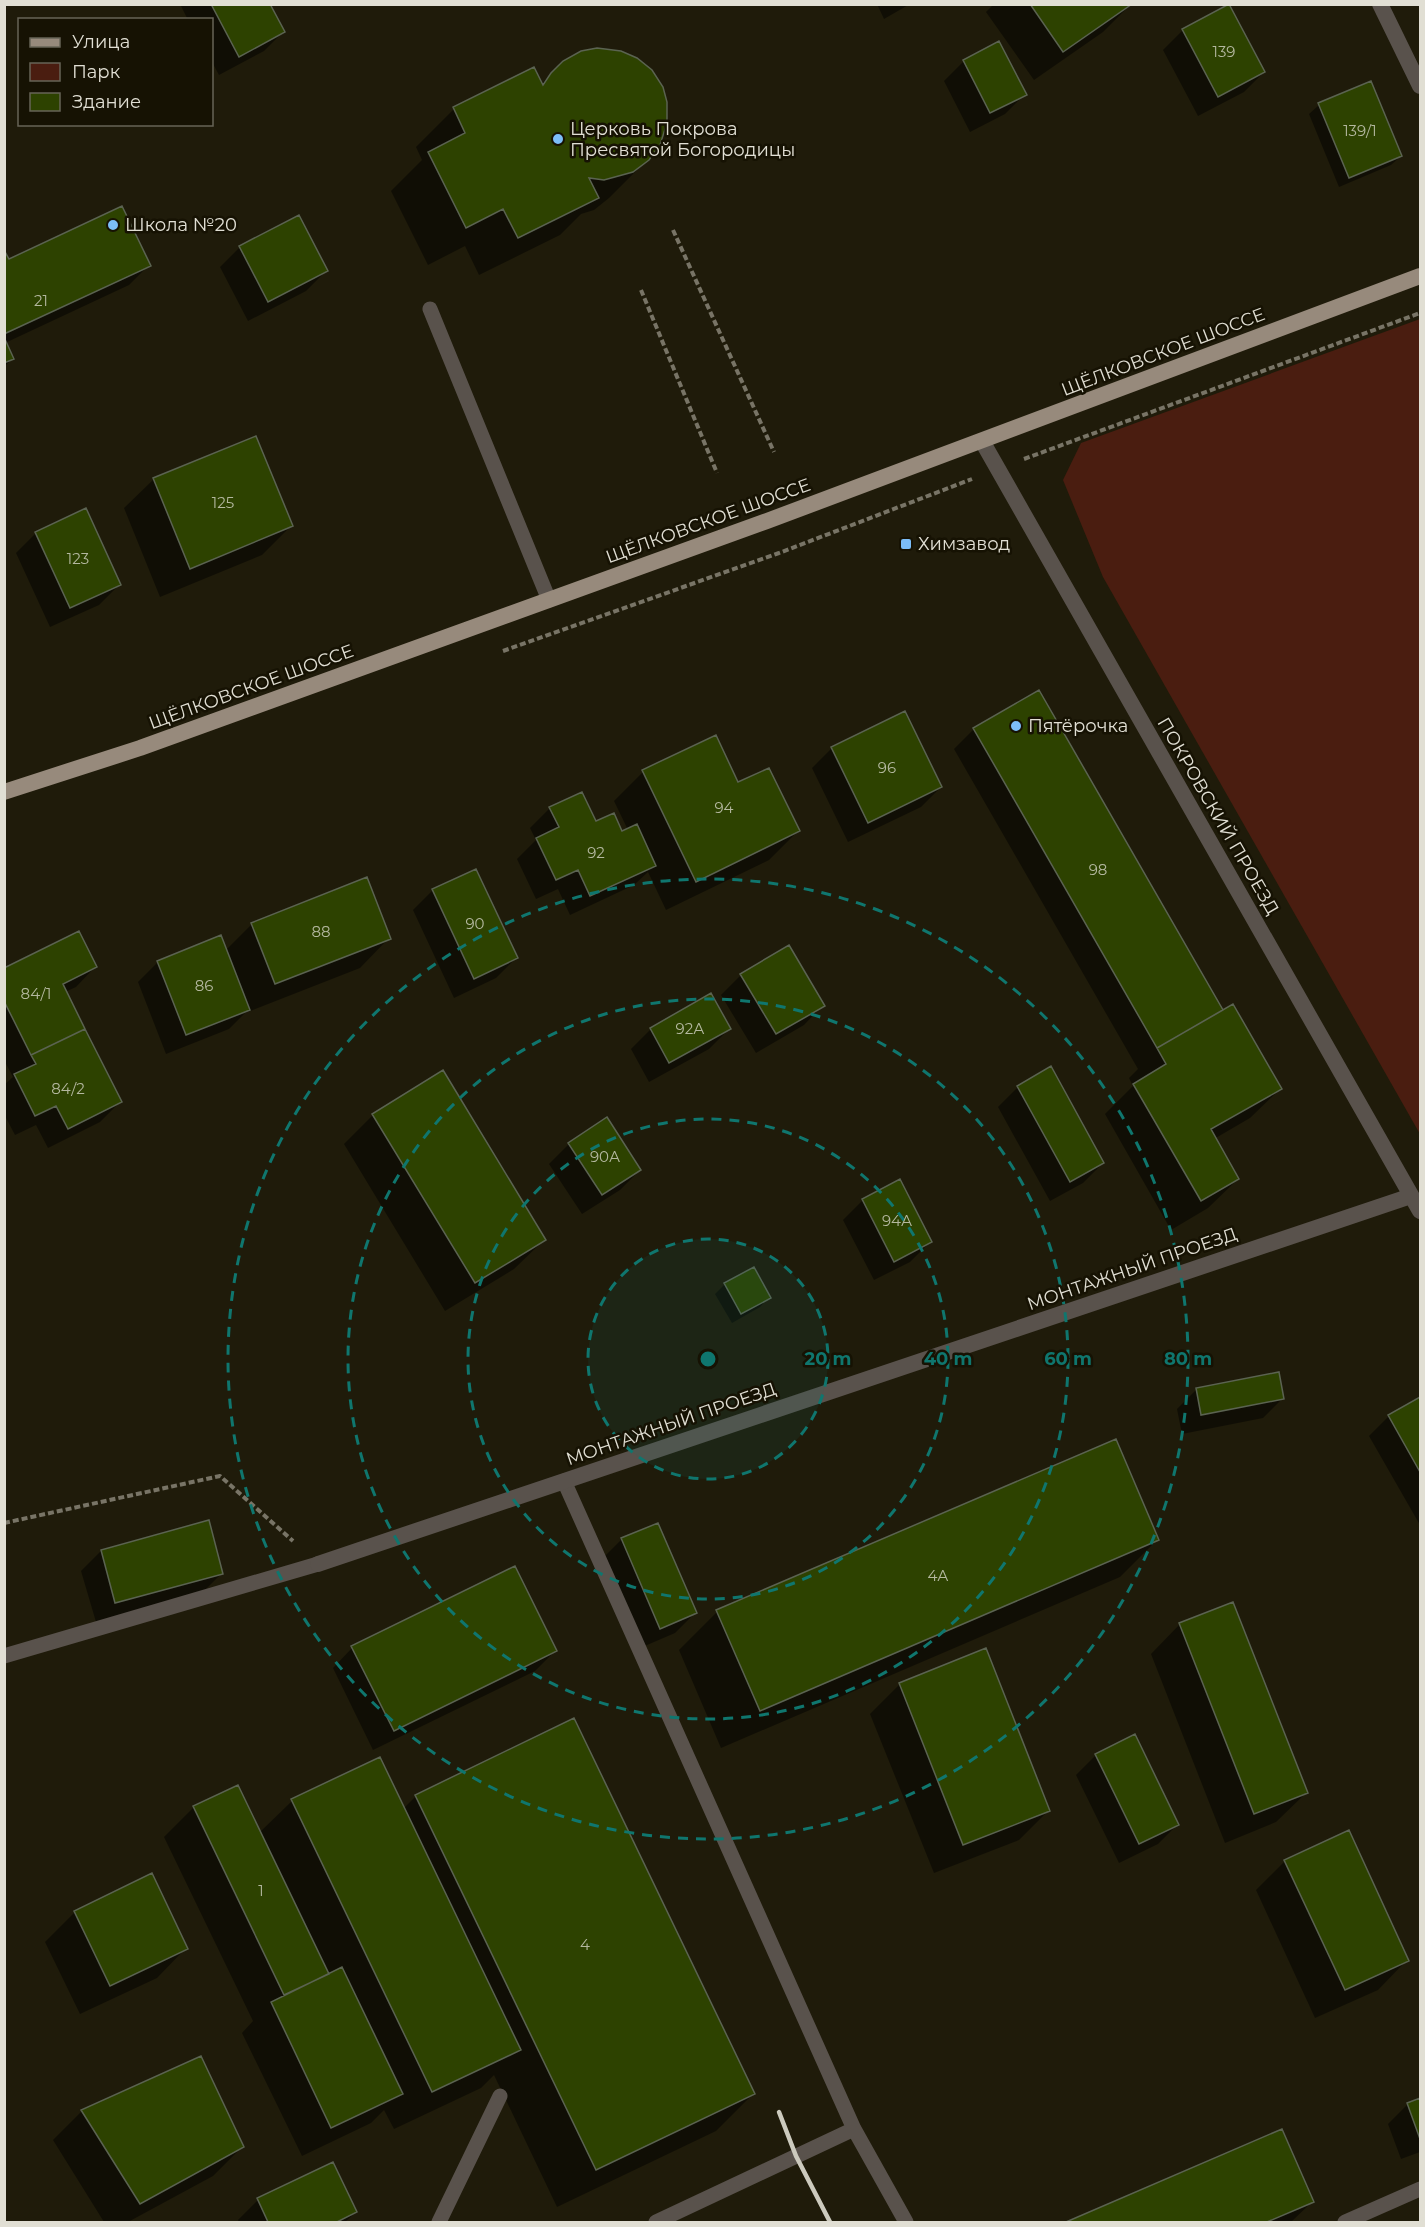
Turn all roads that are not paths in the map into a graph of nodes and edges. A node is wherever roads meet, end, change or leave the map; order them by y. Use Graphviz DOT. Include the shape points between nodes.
graph roads {
  1 [pos="1380,4"];
  2 [pos="1420,86"];
  3 [pos="1420,276"];
  4 [pos="430,309"];
  5 [pos="982,441"];
  6 [pos="549,600"];
  7 [pos="4,792"];
  8 [pos="1411,1196"];
  9 [pos="1420,1211"];
  10 [pos="564,1481"];
  11 [pos="318,1564"];
  12 [pos="4,1656"];
  13 [pos="500,2096"];
  14 [pos="854,2129"];
  15 [pos="1420,2188"];
  16 [pos="439,2223"];
  17 [pos="656,2223"];
  18 [pos="906,2223"];
  19 [pos="1345,2223"];
  1 -- 2 [label="street"];
  3 -- 5 [label="main road, ЩЁЛКОВСКОЕ ШОССЕ"];
  4 -- 6 [label="lane"];
  5 -- 6 [label="main road, ЩЁЛКОВСКОЕ ШОССЕ"];
  5 -- 8 [label="street, ПОКРОВСКИЙ ПРОЕЗД"];
  6 -- 7 [label="main road, ЩЁЛКОВСКОЕ ШОССЕ" via="151,744"];
  8 -- 9 [label="street, ПОКРОВСКИЙ ПРОЕЗД"];
  8 -- 10 [label="street, МОНТАЖНЫЙ ПРОЕЗД"];
  10 -- 11 [label="street, МОНТАЖНЫЙ ПРОЕЗД"];
  10 -- 14 [label="lane"];
  11 -- 12 [label="lane"];
  13 -- 16 [label="lane"];
  14 -- 17 [label="lane"];
  14 -- 18 [label="lane"];
  15 -- 19 [label="lane"];
}
